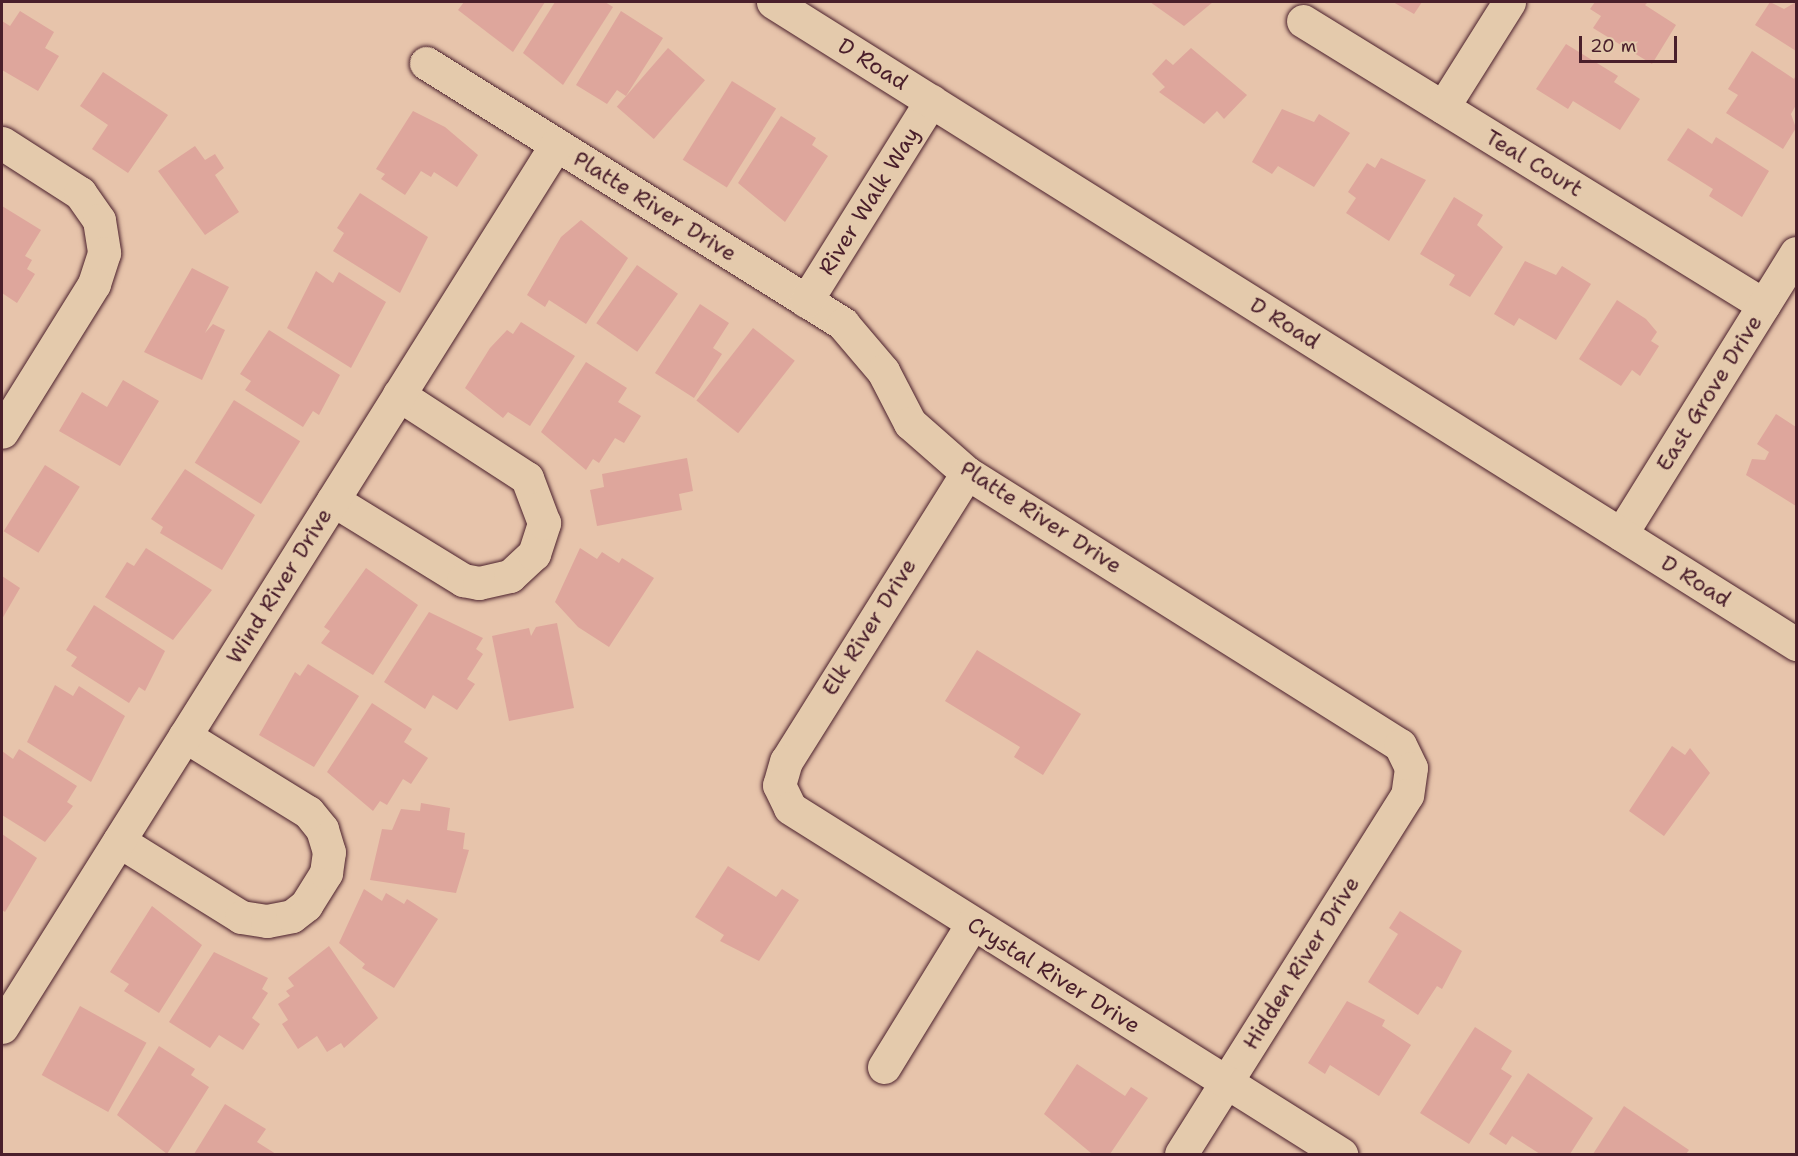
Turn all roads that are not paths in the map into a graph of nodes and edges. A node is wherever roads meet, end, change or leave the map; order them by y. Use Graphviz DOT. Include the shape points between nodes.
graph roads {
  1 [pos="773,2"];
  2 [pos="1509,2"];
  3 [pos="1303,21"];
  4 [pos="426,63"];
  5 [pos="931,101"];
  6 [pos="1443,107"];
  7 [pos="2,143"];
  8 [pos="556,145"];
  9 [pos="1797,253"];
  10 [pos="806,301"];
  11 [pos="1764,305"];
  12 [pos="399,395"];
  13 [pos="2,432"];
  14 [pos="966,473"];
  15 [pos="333,500"];
  16 [pos="1621,534"];
  17 [pos="1797,644"];
  18 [pos="185,736"];
  19 [pos="1411,768"];
  20 [pos="779,785"];
  21 [pos="119,841"];
  22 [pos="972,924"];
  23 [pos="2,1027"];
  24 [pos="884,1067"];
  25 [pos="1226,1083"];
  26 [pos="1181,1155"];
  27 [pos="1341,1155"];
  1 -- 5 [label="street, D Road"];
  2 -- 6 [label="street"];
  3 -- 6 [label="street, Teal Court"];
  4 -- 8 [label="street, Platte River Drive"];
  5 -- 10 [label="street, River Walk Way"];
  5 -- 16 [label="street, D Road"];
  6 -- 11 [label="street, Teal Court"];
  7 -- 13 [label="street" via="80,193 99,220 104,253 94,284"];
  8 -- 10 [label="street, Platte River Drive"];
  8 -- 12 [label="street, Wind River Drive"];
  9 -- 11 [label="street, East Grove Drive"];
  10 -- 14 [label="street, Platte River Drive" via="843,324 883,371 910,423"];
  11 -- 16 [label="street, East Grove Drive"];
  12 -- 15 [label="street, Wind River Drive"];
  12 -- 15 [label="street" via="527,478 544,523 534,554 510,576 479,583 463,580"];
  14 -- 19 [label="street, Platte River Drive" via="1379,728 1400,745"];
  14 -- 20 [label="street, Elk River Drive" via="800,737"];
  15 -- 18 [label="street, Wind River Drive"];
  16 -- 17 [label="street, D Road"];
  18 -- 21 [label="street, Wind River Drive"];
  18 -- 21 [label="street" via="308,812 322,829 329,852 326,873 306,905 292,916 267,921 241,917"];
  19 -- 25 [label="street, Hidden River Drive" via="1407,795"];
  20 -- 22 [label="street, Crystal River Drive" via="790,808 811,824"];
  21 -- 23 [label="street, Wind River Drive"];
  22 -- 24 [label="street"];
  22 -- 25 [label="street, Crystal River Drive"];
  25 -- 26 [label="street, Hidden River Drive"];
  25 -- 27 [label="street, Crystal River Drive"];
}
